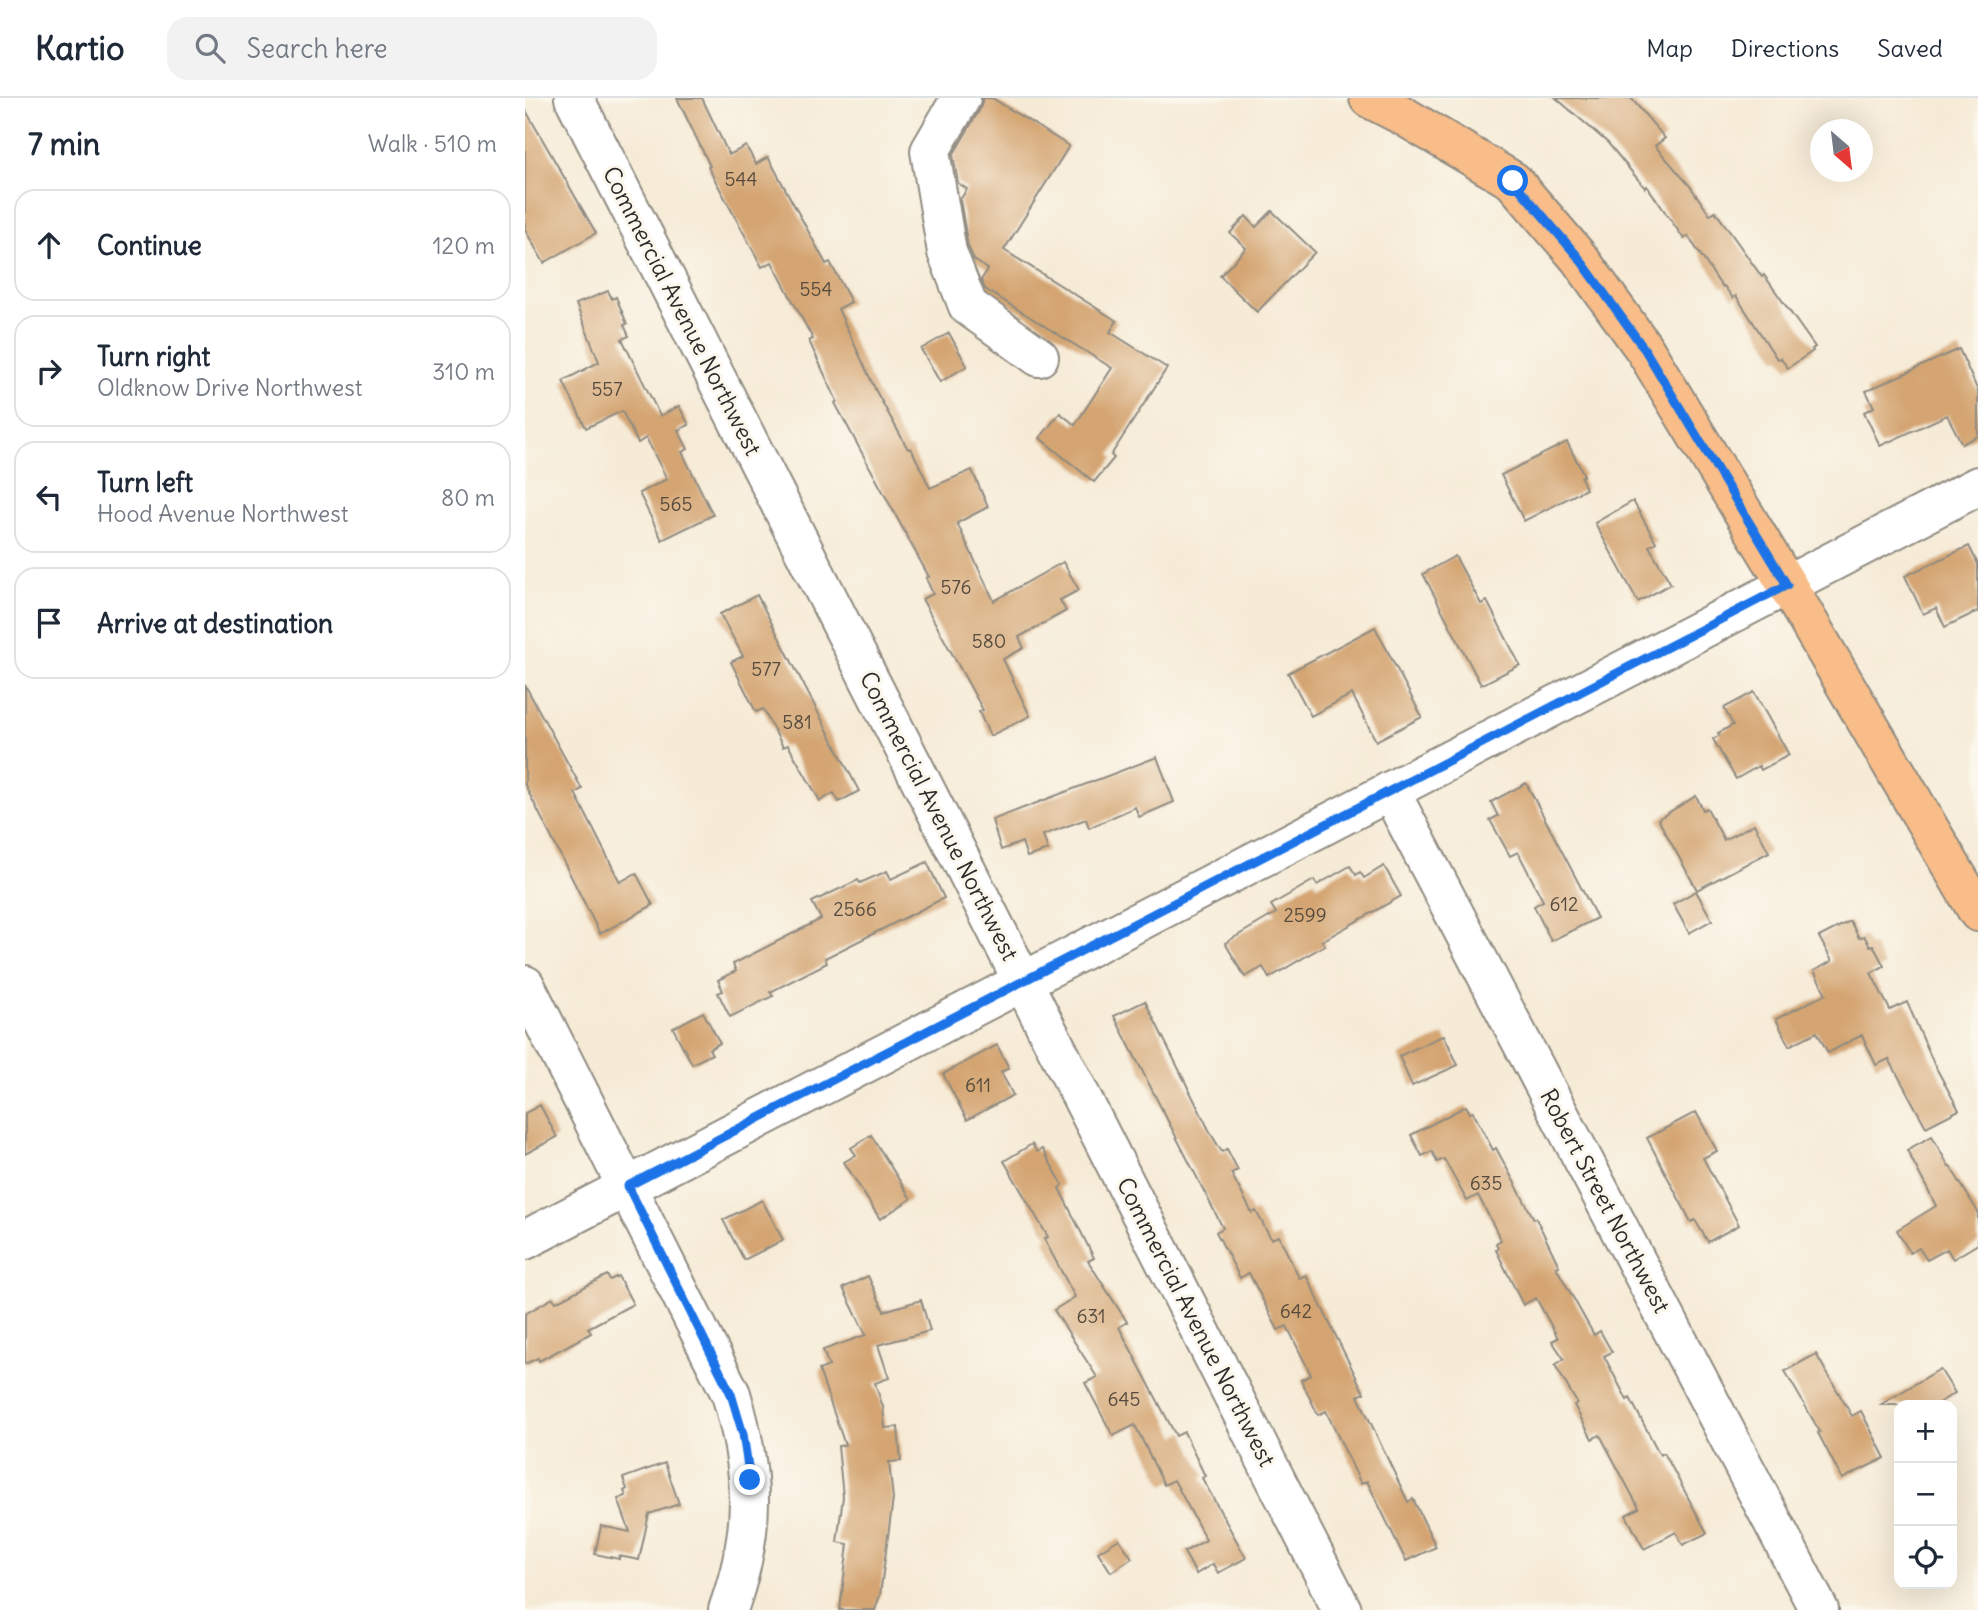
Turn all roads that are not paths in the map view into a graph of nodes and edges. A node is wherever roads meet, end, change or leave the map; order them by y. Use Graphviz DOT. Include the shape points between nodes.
graph roads {
  1 [pos="574,98"];
  2 [pos="961,98"];
  3 [pos="1369,98"];
  4 [pos="1039,357"];
  5 [pos="1978,486"];
  6 [pos="1787,585"];
  7 [pos="1391,791"];
  8 [pos="1978,912"];
  9 [pos="1023,981"];
  10 [pos="525,985"];
  11 [pos="628,1186"];
  12 [pos="525,1240"];
  13 [pos="729,1610"];
  14 [pos="1342,1610"];
  15 [pos="1819,1610"];
  1 -- 9 [label="street, Commercial Avenue Northwest"];
  2 -- 4 [label="street" via="930,151 947,252 968,306"];
  3 -- 6 [label="main road" via="1513,181 1521,190 1579,258 1645,350"];
  5 -- 6 [label="street"];
  6 -- 7 [label="street"];
  6 -- 8 [label="main road"];
  7 -- 9 [label="street"];
  7 -- 15 [label="street, Robert Street Northwest"];
  9 -- 11 [label="street"];
  9 -- 14 [label="street, Commercial Avenue Northwest"];
  10 -- 11 [label="street"];
  11 -- 12 [label="street"];
  11 -- 13 [label="street" via="731,1394 743,1434 750,1480 749,1527"];
}
